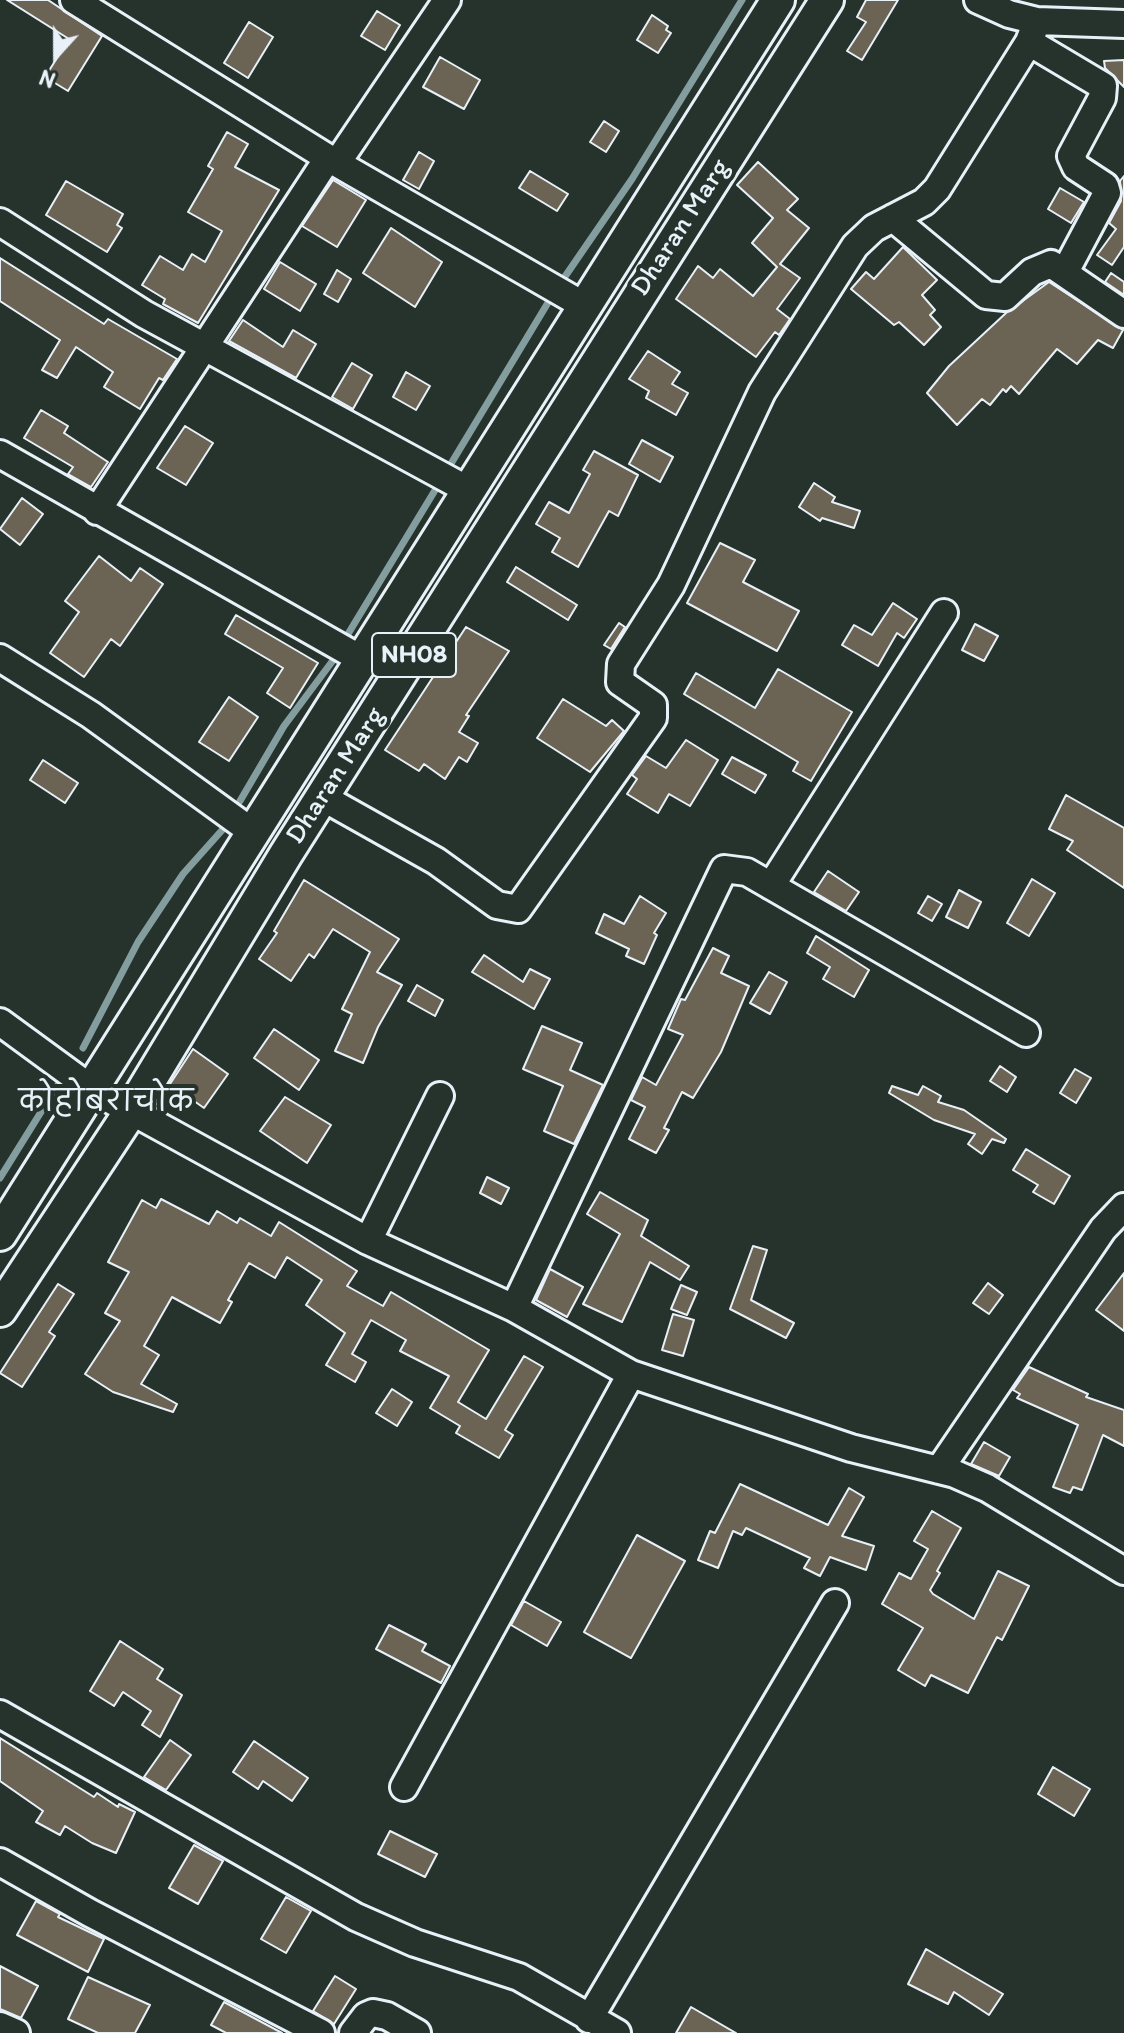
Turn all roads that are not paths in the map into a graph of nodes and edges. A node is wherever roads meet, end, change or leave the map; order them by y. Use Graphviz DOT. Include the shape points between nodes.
graph roads {
  1 [pos="74,0"];
  2 [pos="447,0"];
  3 [pos="778,0"];
  4 [pos="827,0"];
  5 [pos="978,0"];
  6 [pos="1124,24"];
  7 [pos="1033,32"];
  8 [pos="333,160"];
  9 [pos="893,218"];
  10 [pos="0,222"];
  11 [pos="1065,272"];
  12 [pos="583,305"];
  13 [pos="1124,314"];
  14 [pos="203,345"];
  15 [pos="0,454"];
  16 [pos="468,490"];
  17 [pos="97,511"];
  18 [pos="944,613"];
  19 [pos="0,658"];
  20 [pos="361,659"];
  21 [pos="322,797"];
  22 [pos="251,831"];
  23 [pos="771,886"];
  24 [pos="0,1022"];
  25 [pos="1026,1033"];
  26 [pos="93,1090"];
  27 [pos="440,1096"];
  28 [pos="131,1111"];
  29 [pos="1124,1207"];
  30 [pos="1,1229"];
  31 [pos="368,1241"];
  32 [pos="514,1308"];
  33 [pos="0,1310"];
  34 [pos="631,1374"];
  35 [pos="939,1470"];
  36 [pos="1124,1571"];
  37 [pos="835,1603"];
  38 [pos="0,1714"];
  39 [pos="404,1787"];
  40 [pos="0,1862"];
  41 [pos="589,2019"];
  42 [pos="0,2026"];
  43 [pos="16,2033"];
  44 [pos="321,2033"];
  45 [pos="353,2033"];
  46 [pos="417,2033"];
  47 [pos="617,2033"];
  1 -- 8 [label="street"];
  2 -- 8 [label="street"];
  3 -- 12 [label="main road, Dharan Marg / NH08"];
  4 -- 21 [label="main road, Dharan Marg / NH08"];
  5 -- 7 [label="street"];
  6 -- 7 [label="street"];
  7 -- 9 [label="street" via="937,189"];
  7 -- 11 [label="street" via="1103,86 1102,98 1071,156 1076,167 1105,186 1107,193"];
  8 -- 12 [label="street"];
  8 -- 14 [label="street"];
  9 -- 11 [label="street" via="986,295 1005,297 1051,264"];
  9 -- 21 [label="street" via="855,246 762,392 671,585 619,671 620,682 653,705 655,714 518,909 497,905 436,861"];
  10 -- 14 [label="street" via="144,314"];
  11 -- 13 [label="street"];
  12 -- 16 [label="main road, Dharan Marg / NH08"];
  14 -- 16 [label="street"];
  14 -- 17 [label="street"];
  15 -- 17 [label="street"];
  16 -- 20 [label="main road, Dharan Marg / NH08"];
  17 -- 20 [label="street"];
  18 -- 23 [label="street"];
  19 -- 22 [label="street" via="91,715"];
  20 -- 22 [label="main road, Dharan Marg / NH08"];
  21 -- 28 [label="main road, Dharan Marg / NH08"];
  22 -- 26 [label="main road, Dharan Marg / NH08"];
  23 -- 25 [label="street"];
  23 -- 32 [label="street" via="738,868 719,873"];
  24 -- 26 [label="street"];
  26 -- 28 [label="street"];
  26 -- 30 [label="main road, Dharan Marg / NH08"];
  27 -- 31 [label="street"];
  28 -- 31 [label="street"];
  28 -- 33 [label="main road, Dharan Marg / NH08"];
  29 -- 35 [label="street" via="1103,1229"];
  31 -- 32 [label="street"];
  32 -- 34 [label="street"];
  34 -- 35 [label="street" via="851,1448"];
  34 -- 39 [label="street"];
  35 -- 36 [label="street" via="987,1488"];
  37 -- 41 [label="street"];
  38 -- 41 [label="street" via="356,1917 415,1943 519,1977"];
  40 -- 44 [label="street"];
  41 -- 47 [label="street"];
  42 -- 43 [label="street"];
  45 -- 46 [label="street" via="373,2013"];
}
